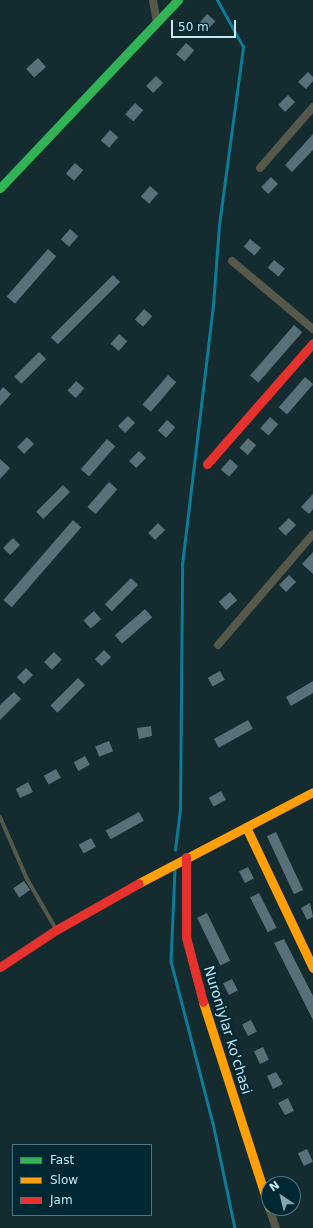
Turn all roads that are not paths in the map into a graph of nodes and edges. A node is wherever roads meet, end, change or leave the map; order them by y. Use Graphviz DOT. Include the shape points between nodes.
graph roads {
  1 [pos="153,0"];
  2 [pos="178,0"];
  3 [pos="157,23"];
  4 [pos="313,107"];
  5 [pos="260,168"];
  6 [pos="0,188"];
  7 [pos="232,261"];
  8 [pos="313,329"];
  9 [pos="313,343"];
  10 [pos="207,464"];
  11 [pos="313,534"];
  12 [pos="218,645"];
  13 [pos="313,792"];
  14 [pos="0,817"];
  15 [pos="246,827"];
  16 [pos="186,857"];
  17 [pos="56,930"];
  18 [pos="0,967"];
  19 [pos="313,968"];
  20 [pos="261,1182"];
  21 [pos="272,1216"];
  22 [pos="276,1228"];
  1 -- 3 [label="street"];
  2 -- 3 [label="street"];
  3 -- 6 [label="street"];
  4 -- 5 [label="street"];
  7 -- 8 [label="street"];
  9 -- 10 [label="street"];
  11 -- 12 [label="street"];
  13 -- 15 [label="street"];
  14 -- 17 [label="lane" via="27,879"];
  15 -- 16 [label="street"];
  15 -- 19 [label="street"];
  16 -- 17 [label="street"];
  16 -- 20 [label="street, Nuroniylar ko'chasi" via="186,937 203,1001"];
  17 -- 18 [label="street"];
  21 -- 22 [label="street, Nuroniylar ko'chasi"];
}
